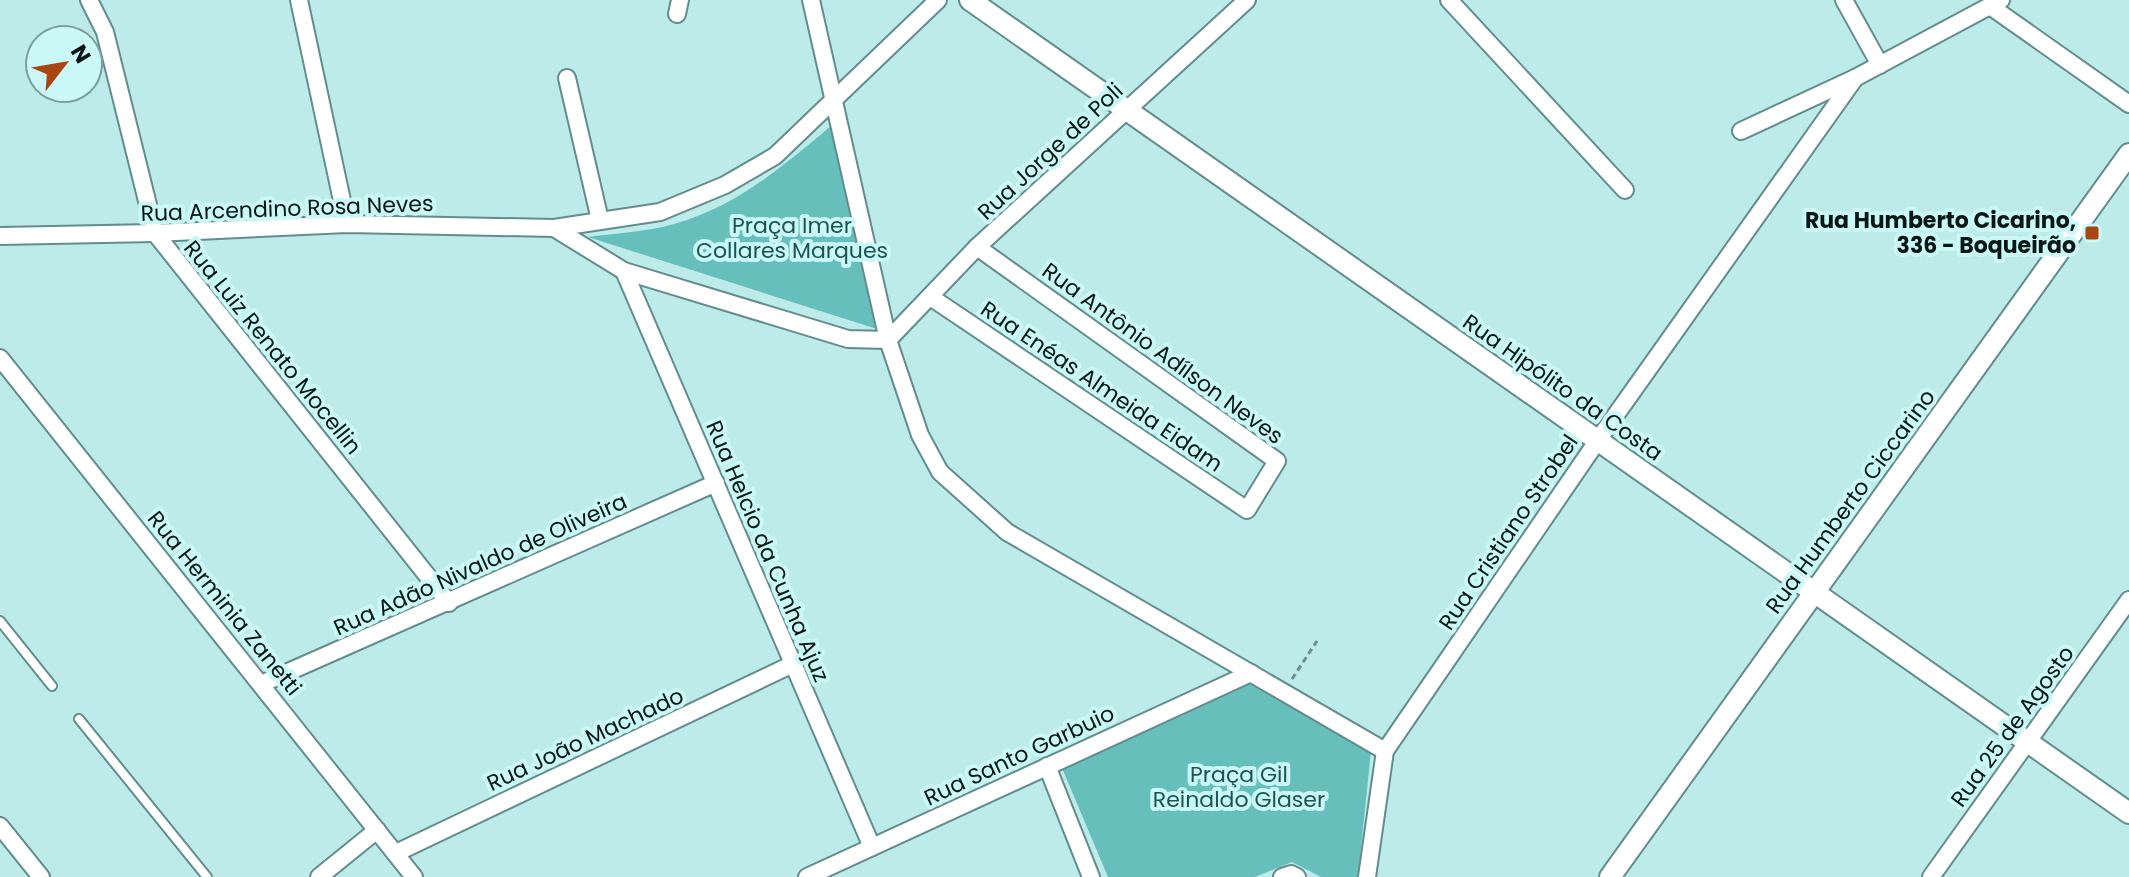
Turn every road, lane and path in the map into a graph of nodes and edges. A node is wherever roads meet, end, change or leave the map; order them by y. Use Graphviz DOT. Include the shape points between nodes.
graph roads {
  1 [pos="89,0"];
  2 [pos="299,0"];
  3 [pos="811,0"];
  4 [pos="938,0"];
  5 [pos="970,0"];
  6 [pos="1247,0"];
  7 [pos="1449,0"];
  8 [pos="1844,0"];
  9 [pos="1996,3"];
  10 [pos="1880,65"];
  11 [pos="567,78"];
  12 [pos="1855,78"];
  13 [pos="835,97"];
  14 [pos="2129,104"];
  15 [pos="1126,110"];
  16 [pos="1741,131"];
  17 [pos="2129,154"];
  18 [pos="1625,190"];
  19 [pos="600,220"];
  20 [pos="347,224"];
  21 [pos="554,228"];
  22 [pos="155,233"];
  23 [pos="0,236"];
  24 [pos="977,247"];
  25 [pos="624,271"];
  26 [pos="932,298"];
  27 [pos="888,340"];
  28 [pos="1,361"];
  29 [pos="1598,440"];
  30 [pos="716,483"];
  31 [pos="1247,510"];
  32 [pos="1814,592"];
  33 [pos="2129,600"];
  34 [pos="449,603"];
  35 [pos="0,621"];
  36 [pos="1317,641"];
  37 [pos="793,664"];
  38 [pos="1251,673"];
  39 [pos="261,684"];
  40 [pos="52,686"];
  41 [pos="1284,693"];
  42 [pos="79,719"];
  43 [pos="2027,742"];
  44 [pos="1385,751"];
  45 [pos="1047,766"];
  46 [pos="2129,813"];
  47 [pos="0,826"];
  48 [pos="377,830"];
  49 [pos="872,847"];
  50 [pos="396,853"];
  51 [pos="41,877"];
  52 [pos="207,877"];
  53 [pos="319,877"];
  54 [pos="414,877"];
  55 [pos="807,877"];
  56 [pos="1091,877"];
  57 [pos="1282,877"];
  58 [pos="1297,877"];
  59 [pos="1367,877"];
  60 [pos="1610,877"];
  61 [pos="1931,877"];
  1 -- 22 [label="street, Rua Luiz Renato Mocellin" via="105,32"];
  2 -- 20 [label="street"];
  3 -- 13 [label="street"];
  4 -- 13 [label="street, Rua Arcendino Rosa Neves"];
  5 -- 15 [label="street, Rua Hipólito da Costa"];
  6 -- 15 [label="street, Rua Jorge de Poli"];
  7 -- 18 [label="street"];
  8 -- 10 [label="street"];
  9 -- 10 [label="street"];
  9 -- 14 [label="street"];
  10 -- 12 [label="street"];
  11 -- 19 [label="street"];
  12 -- 16 [label="street"];
  12 -- 29 [label="street, Rua Cristiano Strobel"];
  13 -- 19 [label="street, Rua Arcendino Rosa Neves" via="775,156 725,185 660,212"];
  13 -- 27 [label="street"];
  15 -- 24 [label="street, Rua Jorge de Poli"];
  15 -- 29 [label="street, Rua Hipólito da Costa"];
  17 -- 32 [label="street, Rua Humberto Ciccarino"];
  19 -- 21 [label="street, Rua Arcendino Rosa Neves"];
  20 -- 21 [label="street, Rua Arcendino Rosa Neves"];
  20 -- 22 [label="street, Rua Arcendino Rosa Neves"];
  21 -- 25 [label="street"];
  22 -- 23 [label="street, Rua Arcendino Rosa Neves"];
  22 -- 34 [label="street, Rua Luiz Renato Mocellin"];
  24 -- 26 [label="street, Rua Jorge de Poli"];
  24 -- 31 [label="street, Rua Antônio Adílson Neves" via="1277,461"];
  25 -- 27 [label="street" via="848,339"];
  25 -- 30 [label="street, Rua Helcio da Cunha Ajuz"];
  26 -- 27 [label="street, Rua Jorge de Poli"];
  26 -- 31 [label="street, Rua Enéas Almeida Eidam"];
  27 -- 38 [label="street" via="920,435 940,472 968,501 1007,532"];
  28 -- 39 [label="street, Rua Herminia Zanetti"];
  29 -- 32 [label="street, Rua Hipólito da Costa"];
  29 -- 44 [label="street, Rua Cristiano Strobel"];
  30 -- 34 [label="street, Rua Adão Nivaldo de Oliveira"];
  30 -- 37 [label="street, Rua Helcio da Cunha Ajuz"];
  32 -- 43 [label="street, Rua Hipólito da Costa"];
  32 -- 60 [label="street, Rua Humberto Ciccarino"];
  33 -- 43 [label="street, Rua 25 de Agosto"];
  34 -- 39 [label="street, Rua Adão Nivaldo de Oliveira"];
  35 -- 40 [label="lane"];
  36 -- 41 [label="path"];
  37 -- 49 [label="street, Rua Helcio da Cunha Ajuz"];
  37 -- 50 [label="street, Rua João Machado"];
  38 -- 41 [label="street"];
  38 -- 45 [label="street, Rua Santo Garbuio"];
  39 -- 48 [label="street, Rua Herminia Zanetti"];
  41 -- 44 [label="street"];
  42 -- 52 [label="lane"];
  43 -- 46 [label="street, Rua Hipólito da Costa"];
  43 -- 61 [label="street, Rua 25 de Agosto"];
  44 -- 59 [label="street, Rua Cristiano Strobel"];
  45 -- 49 [label="street, Rua Santo Garbuio"];
  45 -- 56 [label="street"];
  47 -- 51 [label="street"];
  48 -- 50 [label="street, Rua Herminia Zanetti"];
  48 -- 53 [label="street"];
  49 -- 55 [label="street, Rua Santo Garbuio"];
  50 -- 54 [label="street, Rua Herminia Zanetti"];
  57 -- 58 [label="street"];
}
